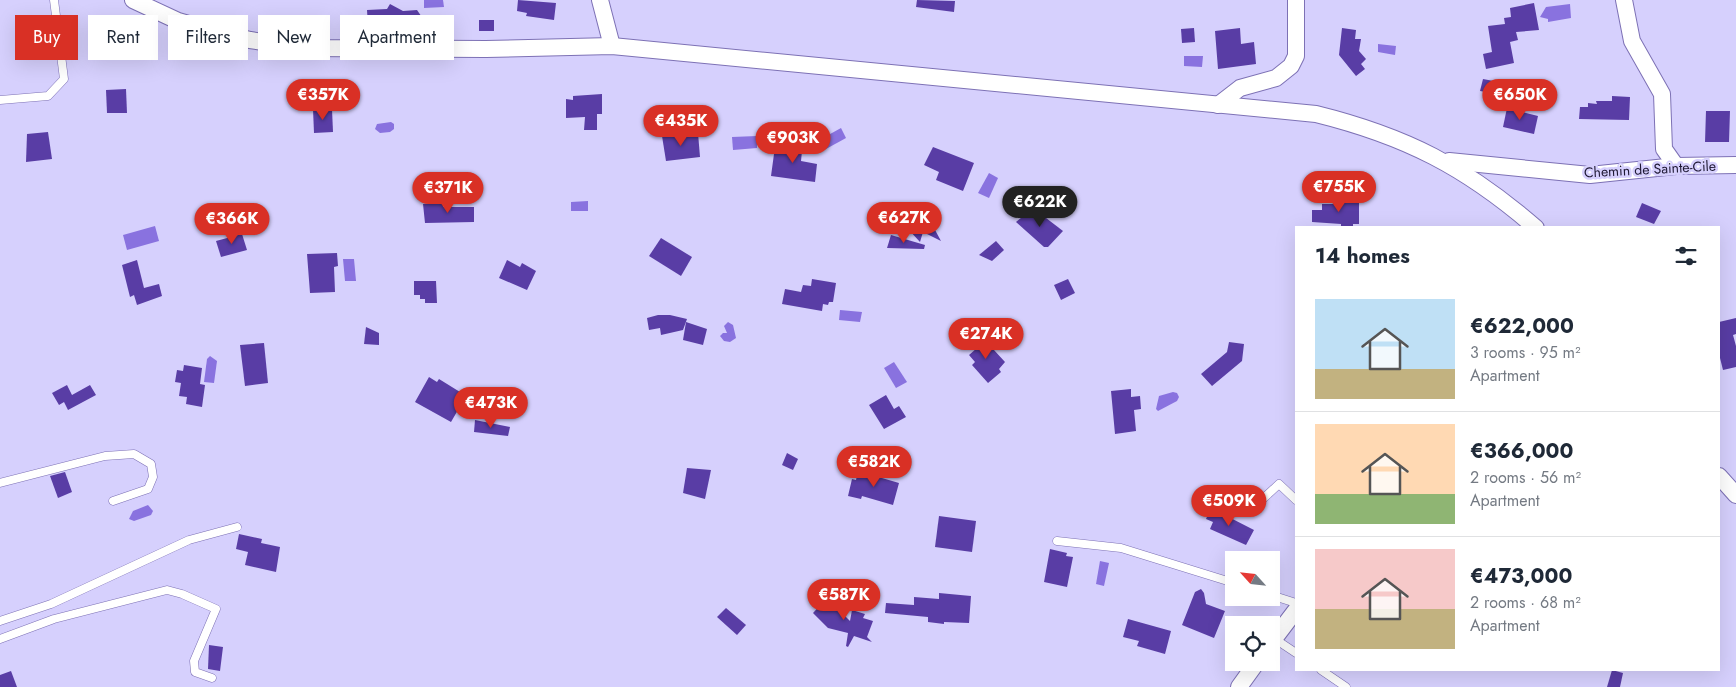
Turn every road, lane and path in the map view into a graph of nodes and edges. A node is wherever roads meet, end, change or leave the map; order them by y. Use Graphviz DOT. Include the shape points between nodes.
graph roads {
  1 [pos="54,0"];
  2 [pos="133,0"];
  3 [pos="600,0"];
  4 [pos="1296,0"];
  5 [pos="1624,0"];
  6 [pos="612,46"];
  7 [pos="0,100"];
  8 [pos="1218,105"];
  9 [pos="1445,161"];
  10 [pos="1736,165"];
  11 [pos="1676,166"];
  12 [pos="1533,226"];
  13 [pos="1720,477"];
  14 [pos="0,483"];
  15 [pos="1736,495"];
  16 [pos="1295,499"];
  17 [pos="113,501"];
  18 [pos="1252,509"];
  19 [pos="237,527"];
  20 [pos="1057,541"];
  21 [pos="1225,580"];
  22 [pos="1280,598"];
  23 [pos="1295,603"];
  24 [pos="1295,611"];
  25 [pos="0,621"];
  26 [pos="1280,632"];
  27 [pos="0,639"];
  28 [pos="1280,645"];
  29 [pos="1295,652"];
  30 [pos="1251,671"];
  31 [pos="1322,671"];
  32 [pos="212,678"];
  33 [pos="1239,687"];
  34 [pos="1346,687"];
  1 -- 7 [label="lane" via="64,79 48,96"];
  2 -- 6 [label="street" via="209,30 300,48"];
  3 -- 6 [label="street"];
  4 -- 8 [label="street" via="1296,56 1292,66 1276,78 1240,88"];
  5 -- 11 [label="street" via="1632,41 1662,94 1664,149"];
  6 -- 8 [label="street"];
  8 -- 9 [label="street" via="1294,111 1343,121 1384,133"];
  9 -- 11 [label="street, Chemin de Sainte-Cile" via="1590,175"];
  9 -- 12 [label="street" via="1469,175"];
  10 -- 11 [label="street, Chemin de Sainte-Cile"];
  13 -- 15 [label="street"];
  14 -- 17 [label="lane" via="105,456 134,454 151,464 154,478 148,489"];
  16 -- 18 [label="lane" via="1279,484"];
  19 -- 25 [label="lane" via="189,540 51,604"];
  20 -- 21 [label="lane" via="1122,548"];
  22 -- 23 [label="lane"];
  24 -- 26 [label="street"];
  27 -- 32 [label="lane" via="54,620 167,590 216,609 194,661 195,672"];
  28 -- 29 [label="lane"];
  30 -- 33 [label="street"];
  31 -- 34 [label="lane"];
}
